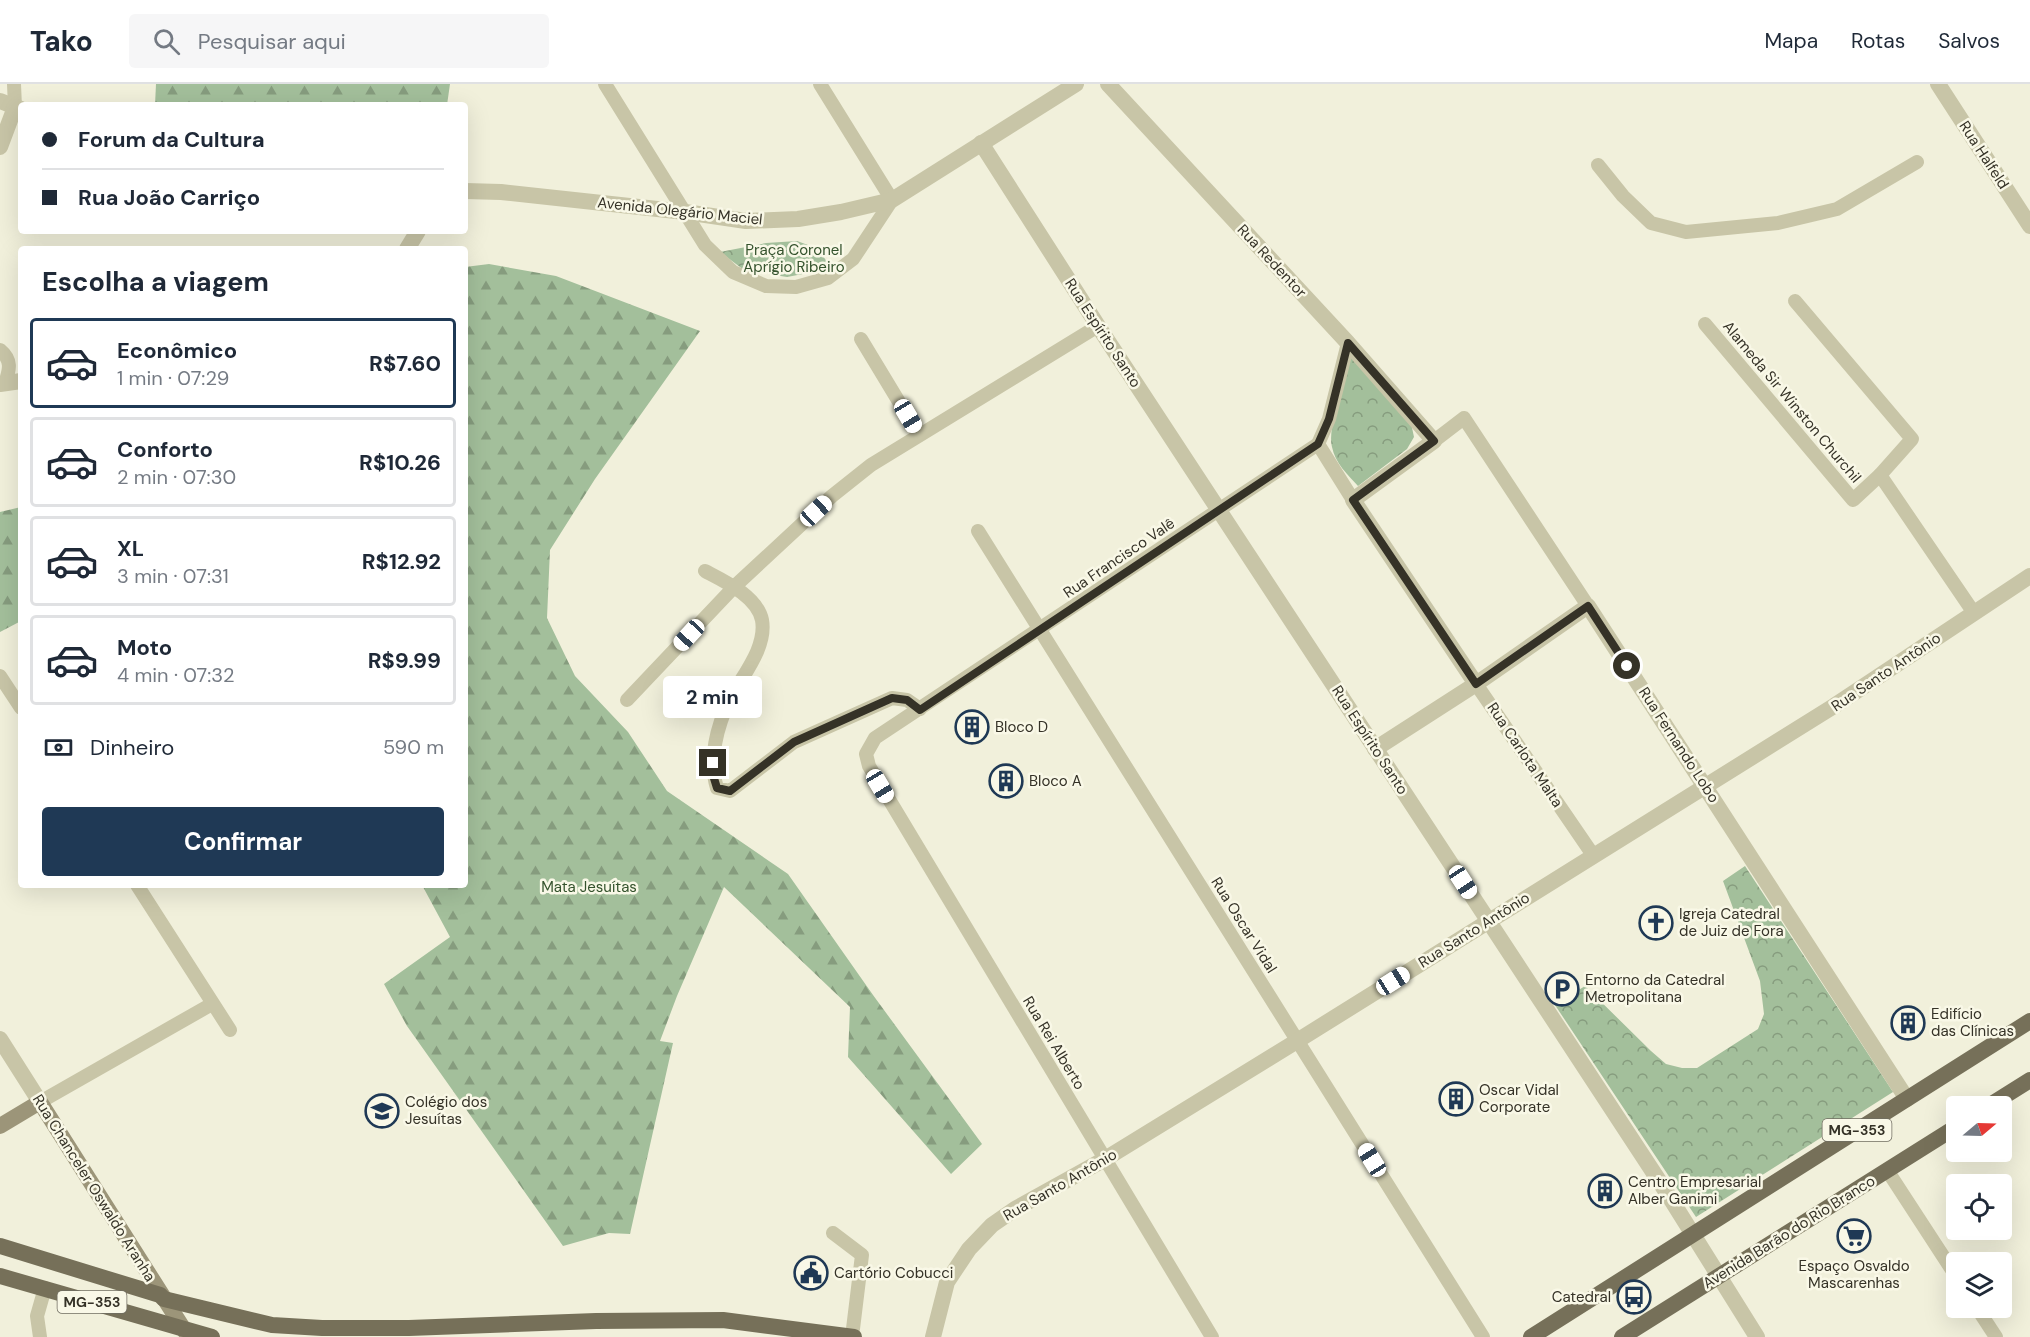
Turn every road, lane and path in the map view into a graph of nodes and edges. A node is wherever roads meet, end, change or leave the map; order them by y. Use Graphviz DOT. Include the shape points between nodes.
graph roads {
  1 [pos="14,84"];
  2 [pos="604,84"];
  3 [pos="820,84"];
  4 [pos="1076,84"];
  5 [pos="1108,84"];
  6 [pos="1938,84"];
  7 [pos="12,106"];
  8 [pos="981,143"];
  9 [pos="0,147"];
  10 [pos="1917,162"];
  11 [pos="1598,165"];
  12 [pos="468,191"];
  13 [pos="892,200"];
  14 [pos="685,212"];
  15 [pos="2030,226"];
  16 [pos="1795,301"];
  17 [pos="1705,324"];
  18 [pos="1098,326"];
  19 [pos="861,339"];
  20 [pos="1348,343"];
  21 [pos="0,350"];
  22 [pos="9,383"];
  23 [pos="919,435"];
  24 [pos="1434,441"];
  25 [pos="1318,444"];
  26 [pos="1880,475"];
  27 [pos="1353,500"];
  28 [pos="1219,510"];
  29 [pos="978,531"];
  30 [pos="705,571"];
  31 [pos="2030,576"];
  32 [pos="735,586"];
  33 [pos="1588,606"];
  34 [pos="1974,613"];
  35 [pos="1040,630"];
  36 [pos="0,676"];
  37 [pos="1476,684"];
  38 [pos="627,700"];
  39 [pos="18,703"];
  40 [pos="920,710"];
  41 [pos="1375,749"];
  42 [pos="868,766"];
  43 [pos="1706,786"];
  44 [pos="1593,855"];
  45 [pos="139,888"];
  46 [pos="1489,920"];
  47 [pos="212,1004"];
  48 [pos="2027,1027"];
  49 [pos="230,1030"];
  50 [pos="0,1040"];
  51 [pos="1298,1041"];
  52 [pos="2030,1080"];
  53 [pos="2005,1096"];
  54 [pos="1907,1099"];
  55 [pos="40,1102"];
  56 [pos="0,1126"];
  57 [pos="1946,1133"];
  58 [pos="1105,1159"];
  59 [pos="1887,1170"];
  60 [pos="833,1233"];
  61 [pos="1693,1235"];
  62 [pos="0,1246"];
  63 [pos="1946,1261"];
  64 [pos="0,1276"];
  65 [pos="1718,1277"];
  66 [pos="45,1288"];
  67 [pos="164,1299"];
  68 [pos="1984,1318"];
  69 [pos="186,1333"];
  70 [pos="40,1337"];
  71 [pos="212,1337"];
  72 [pos="853,1337"];
  73 [pos="933,1337"];
  74 [pos="1212,1337"];
  75 [pos="1484,1337"];
  76 [pos="1531,1337"];
  77 [pos="1622,1337"];
  78 [pos="1756,1337"];
  79 [pos="1996,1337"];
  1 -- 7 [label="street"];
  2 -- 14 [label="street"];
  3 -- 13 [label="street"];
  4 -- 8 [label="street, Avenida Olegário Maciel"];
  5 -- 20 [label="street, Rua Redentor"];
  6 -- 15 [label="street, Rua Halfeld"];
  7 -- 9 [label="street"];
  8 -- 13 [label="street, Avenida Olegário Maciel"];
  8 -- 18 [label="street, Rua Espírito Santo"];
  10 -- 11 [label="street" via="1837,209 1778,223 1686,232 1651,223"];
  12 -- 14 [label="street, Avenida Olegário Maciel"];
  13 -- 14 [label="street, Avenida Olegário Maciel" via="798,219 746,221"];
  13 -- 14 [label="street" via="853,259 828,278 796,287 766,286 733,272 705,245"];
  16 -- 26 [label="street, Alameda Sir Winston Churchil" via="1912,439"];
  17 -- 26 [label="street, Alameda Sir Winston Churchil" via="1853,500"];
  18 -- 23 [label="street"];
  18 -- 28 [label="street, Rua Espírito Santo"];
  19 -- 23 [label="street"];
  20 -- 24 [label="street, Rua Redentor"];
  20 -- 25 [label="street" via="1329,419"];
  21 -- 22 [label="street" via="9,363"];
  23 -- 32 [label="street" via="832,496"];
  24 -- 27 [label="street, Rua Fernando Lobo"];
  24 -- 33 [label="street, Rua Fernando Lobo" via="1464,418"];
  25 -- 27 [label="street, Rua Carlota Malta"];
  25 -- 28 [label="street, Rua Francisco Valê"];
  26 -- 34 [label="street, Alameda Sir Winston Churchil"];
  27 -- 37 [label="street, Rua Carlota Malta"];
  28 -- 35 [label="street, Rua Francisco Valê"];
  28 -- 41 [label="street, Rua Espírito Santo"];
  29 -- 35 [label="street, Rua Oscar Vidal"];
  30 -- 32 [label="street"];
  31 -- 34 [label="street, Rua Santo Antônio"];
  32 -- 38 [label="street"];
  32 -- 40 [label="street" via="762,619 761,643 729,701 717,736 713,775 717,788 730,791 794,742 892,698 907,700"];
  33 -- 37 [label="street"];
  33 -- 43 [label="street, Rua Fernando Lobo"];
  34 -- 43 [label="street, Rua Santo Antônio"];
  35 -- 40 [label="street, Rua Francisco Valê"];
  35 -- 51 [label="street, Rua Oscar Vidal"];
  36 -- 39 [label="street"];
  37 -- 41 [label="street"];
  37 -- 44 [label="street, Rua Carlota Malta"];
  40 -- 42 [label="street, Rua Francisco Valê" via="875,738 866,754"];
  41 -- 46 [label="street, Rua Espírito Santo"];
  42 -- 58 [label="street, Rua Rei Alberto"];
  43 -- 44 [label="street, Rua Santo Antônio"];
  43 -- 54 [label="street, Rua Fernando Lobo"];
  44 -- 46 [label="street, Rua Santo Antônio"];
  45 -- 47 [label="street"];
  46 -- 51 [label="street, Rua Santo Antônio"];
  46 -- 61 [label="street, Rua Espírito Santo"];
  47 -- 49 [label="street"];
  47 -- 55 [label="street"];
  48 -- 54 [label="main road, MG-353"];
  50 -- 55 [label="street, Rua Chanceler Oswaldo Aranha"];
  51 -- 58 [label="street, Rua Santo Antônio"];
  51 -- 75 [label="street, Rua Oscar Vidal"];
  52 -- 53 [label="main road"];
  54 -- 61 [label="main road, MG-353"];
  55 -- 56 [label="main road"];
  55 -- 67 [label="main road, Rua Chanceler Oswaldo Aranha"];
  57 -- 59 [label="main road, Avenida Barão do Rio Branco"];
  58 -- 73 [label="street, Rua Santo Antônio" via="992,1225 969,1249 947,1282"];
  58 -- 74 [label="street, Rua Rei Alberto"];
  59 -- 63 [label="street"];
  59 -- 65 [label="main road, Avenida Barão do Rio Branco"];
  60 -- 72 [label="street" via="862,1254"];
  61 -- 65 [label="street, Rua Espírito Santo"];
  61 -- 76 [label="main road, MG-353"];
  62 -- 67 [label="main road, MG-353"];
  64 -- 66 [label="main road, MG-353"];
  65 -- 77 [label="main road, Avenida Barão do Rio Branco"];
  65 -- 78 [label="street, Rua Espírito Santo"];
  66 -- 69 [label="main road, MG-353"];
  66 -- 70 [label="street" via="37,1316"];
  67 -- 69 [label="main road, Rua Chanceler Oswaldo Aranha"];
  67 -- 72 [label="main road, MG-353" via="272,1325 322,1328 723,1320"];
  68 -- 79 [label="street"];
  69 -- 71 [label="main road, MG-353"];
}
